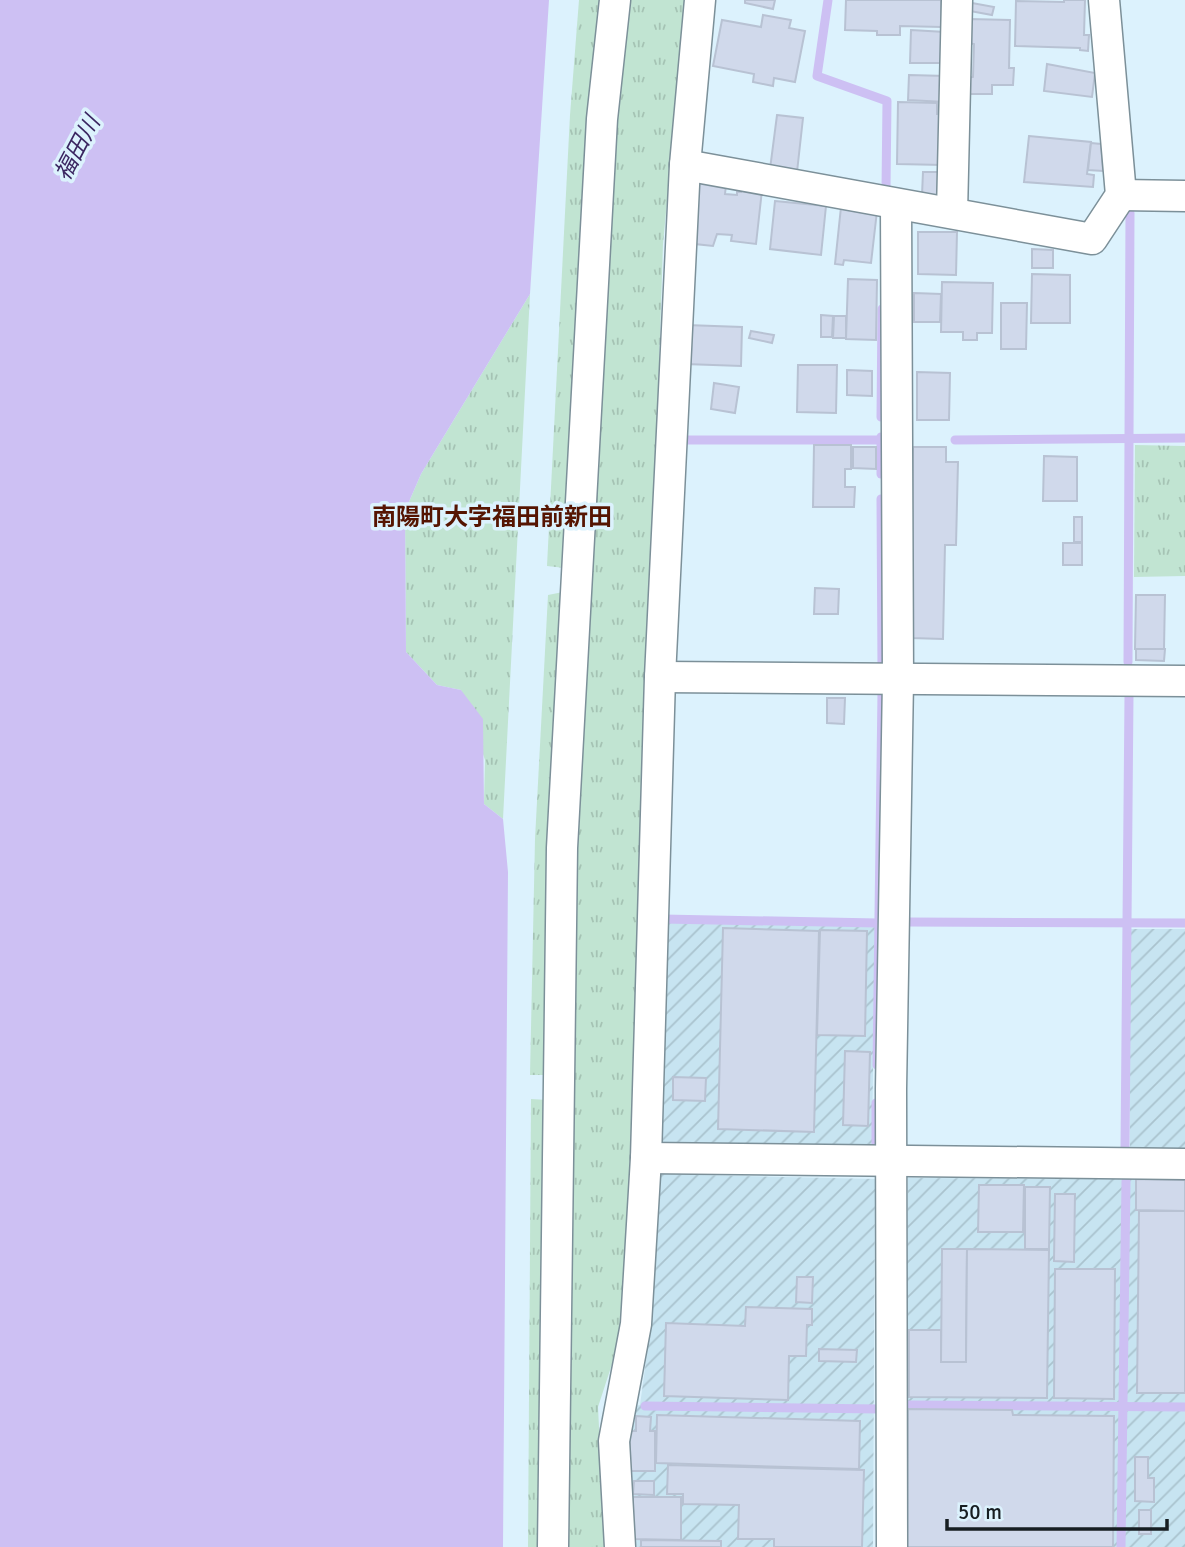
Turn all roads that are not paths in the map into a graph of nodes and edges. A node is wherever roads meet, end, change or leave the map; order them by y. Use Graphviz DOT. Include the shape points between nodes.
graph roads {
  1 [pos="615,0"];
  2 [pos="700,0"];
  3 [pos="957,0"];
  4 [pos="1104,0"];
  5 [pos="685,165"];
  6 [pos="1121,195"];
  7 [pos="1185,196"];
  8 [pos="896,204"];
  9 [pos="952,213"];
  10 [pos="660,677"];
  11 [pos="898,680"];
  12 [pos="1185,681"];
  13 [pos="646,1158"];
  14 [pos="891,1162"];
  15 [pos="1185,1164"];
  16 [pos="553,1547"];
  17 [pos="620,1547"];
  18 [pos="892,1547"];
  1 -- 16 [label="street" via="602,118 562,848"];
  2 -- 5 [label="street"];
  3 -- 9 [label="street"];
  4 -- 6 [label="street"];
  5 -- 8 [label="street"];
  5 -- 10 [label="street"];
  6 -- 7 [label="street"];
  6 -- 9 [label="street" via="1092,239"];
  8 -- 9 [label="street"];
  8 -- 11 [label="street"];
  10 -- 11 [label="street"];
  10 -- 13 [label="street"];
  11 -- 12 [label="street"];
  11 -- 14 [label="street"];
  13 -- 14 [label="street"];
  13 -- 17 [label="street" via="636,1324 614,1441"];
  14 -- 15 [label="street"];
  14 -- 18 [label="street"];
}
